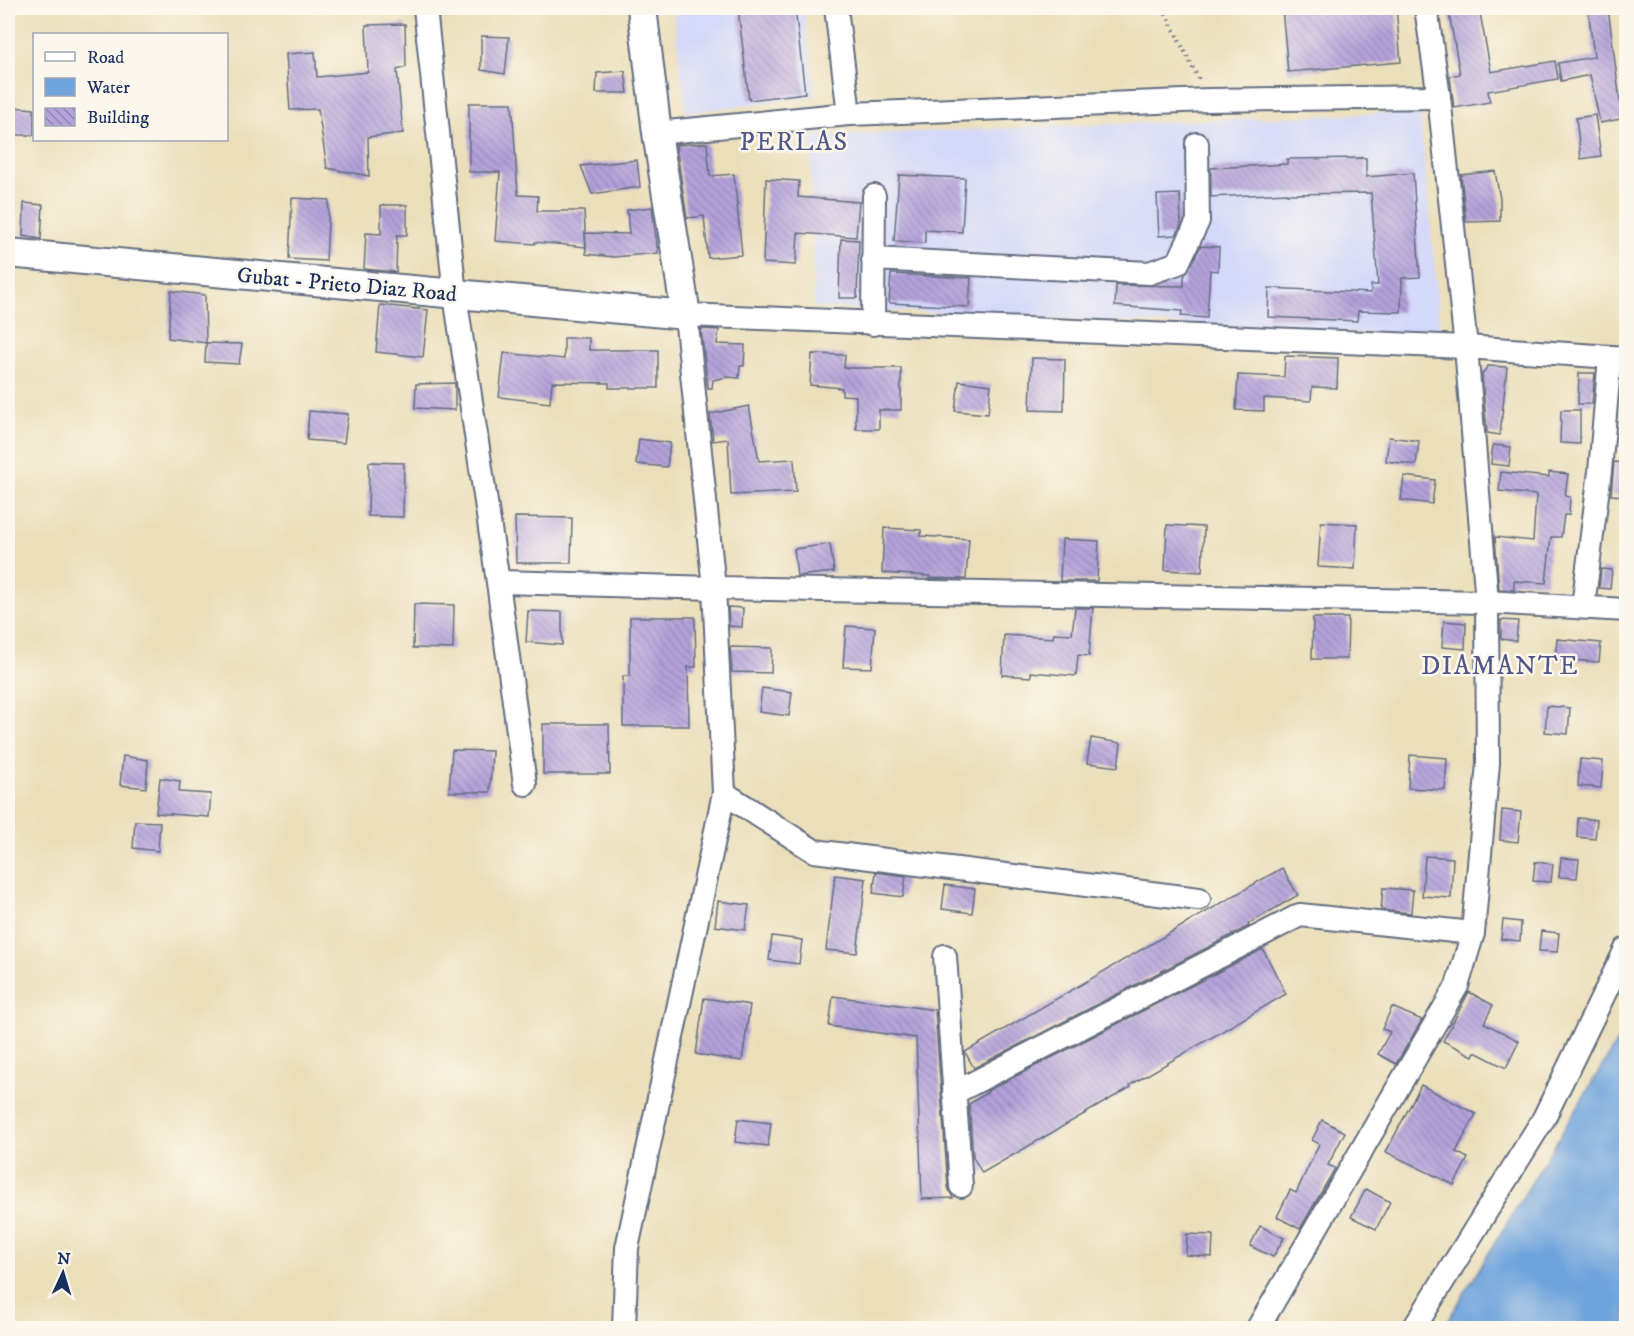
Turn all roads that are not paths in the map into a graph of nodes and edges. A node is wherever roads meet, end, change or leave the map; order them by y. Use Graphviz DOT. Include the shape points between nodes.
graph roads {
  1 [pos="425,8"];
  2 [pos="642,8"];
  3 [pos="836,8"];
  4 [pos="1426,8"];
  5 [pos="1439,97"];
  6 [pos="849,114"];
  7 [pos="657,133"];
  8 [pos="1197,144"];
  9 [pos="874,196"];
  10 [pos="8,253"];
  11 [pos="873,259"];
  12 [pos="455,295"];
  13 [pos="686,315"];
  14 [pos="873,324"];
  15 [pos="1466,347"];
  16 [pos="1618,357"];
  17 [pos="498,582"];
  18 [pos="714,588"];
  19 [pos="1487,602"];
  20 [pos="1583,607"];
  21 [pos="1626,610"];
  22 [pos="525,784"];
  23 [pos="724,793"];
  24 [pos="1198,899"];
  25 [pos="1473,933"];
  26 [pos="1626,949"];
  27 [pos="945,956"];
  28 [pos="954,1093"];
  29 [pos="961,1186"];
  30 [pos="624,1329"];
  31 [pos="1258,1329"];
  32 [pos="1414,1329"];
  1 -- 12 [label="street"];
  2 -- 7 [label="main road"];
  3 -- 6 [label="street"];
  4 -- 5 [label="street"];
  5 -- 6 [label="street" via="1209,100"];
  5 -- 15 [label="street"];
  6 -- 7 [label="street"];
  7 -- 13 [label="main road"];
  8 -- 11 [label="street" via="1198,221 1178,263 1149,273"];
  9 -- 11 [label="street"];
  10 -- 12 [label="main road, Gubat - Prieto Diaz Road"];
  11 -- 14 [label="street"];
  12 -- 13 [label="main road, Gubat - Prieto Diaz Road"];
  12 -- 17 [label="street"];
  13 -- 14 [label="street"];
  13 -- 18 [label="street"];
  14 -- 15 [label="street"];
  15 -- 16 [label="street"];
  15 -- 19 [label="street"];
  16 -- 20 [label="street"];
  17 -- 18 [label="street"];
  17 -- 22 [label="street"];
  18 -- 19 [label="street"];
  18 -- 23 [label="street"];
  19 -- 20 [label="street"];
  19 -- 25 [label="street" via="1488,763"];
  20 -- 21 [label="street"];
  23 -- 24 [label="street" via="814,851"];
  23 -- 30 [label="street" via="627,1248"];
  25 -- 28 [label="street" via="1299,915"];
  25 -- 31 [label="street" via="1457,986"];
  26 -- 32 [label="street" via="1544,1119"];
  27 -- 28 [label="street"];
  28 -- 29 [label="street"];
}
